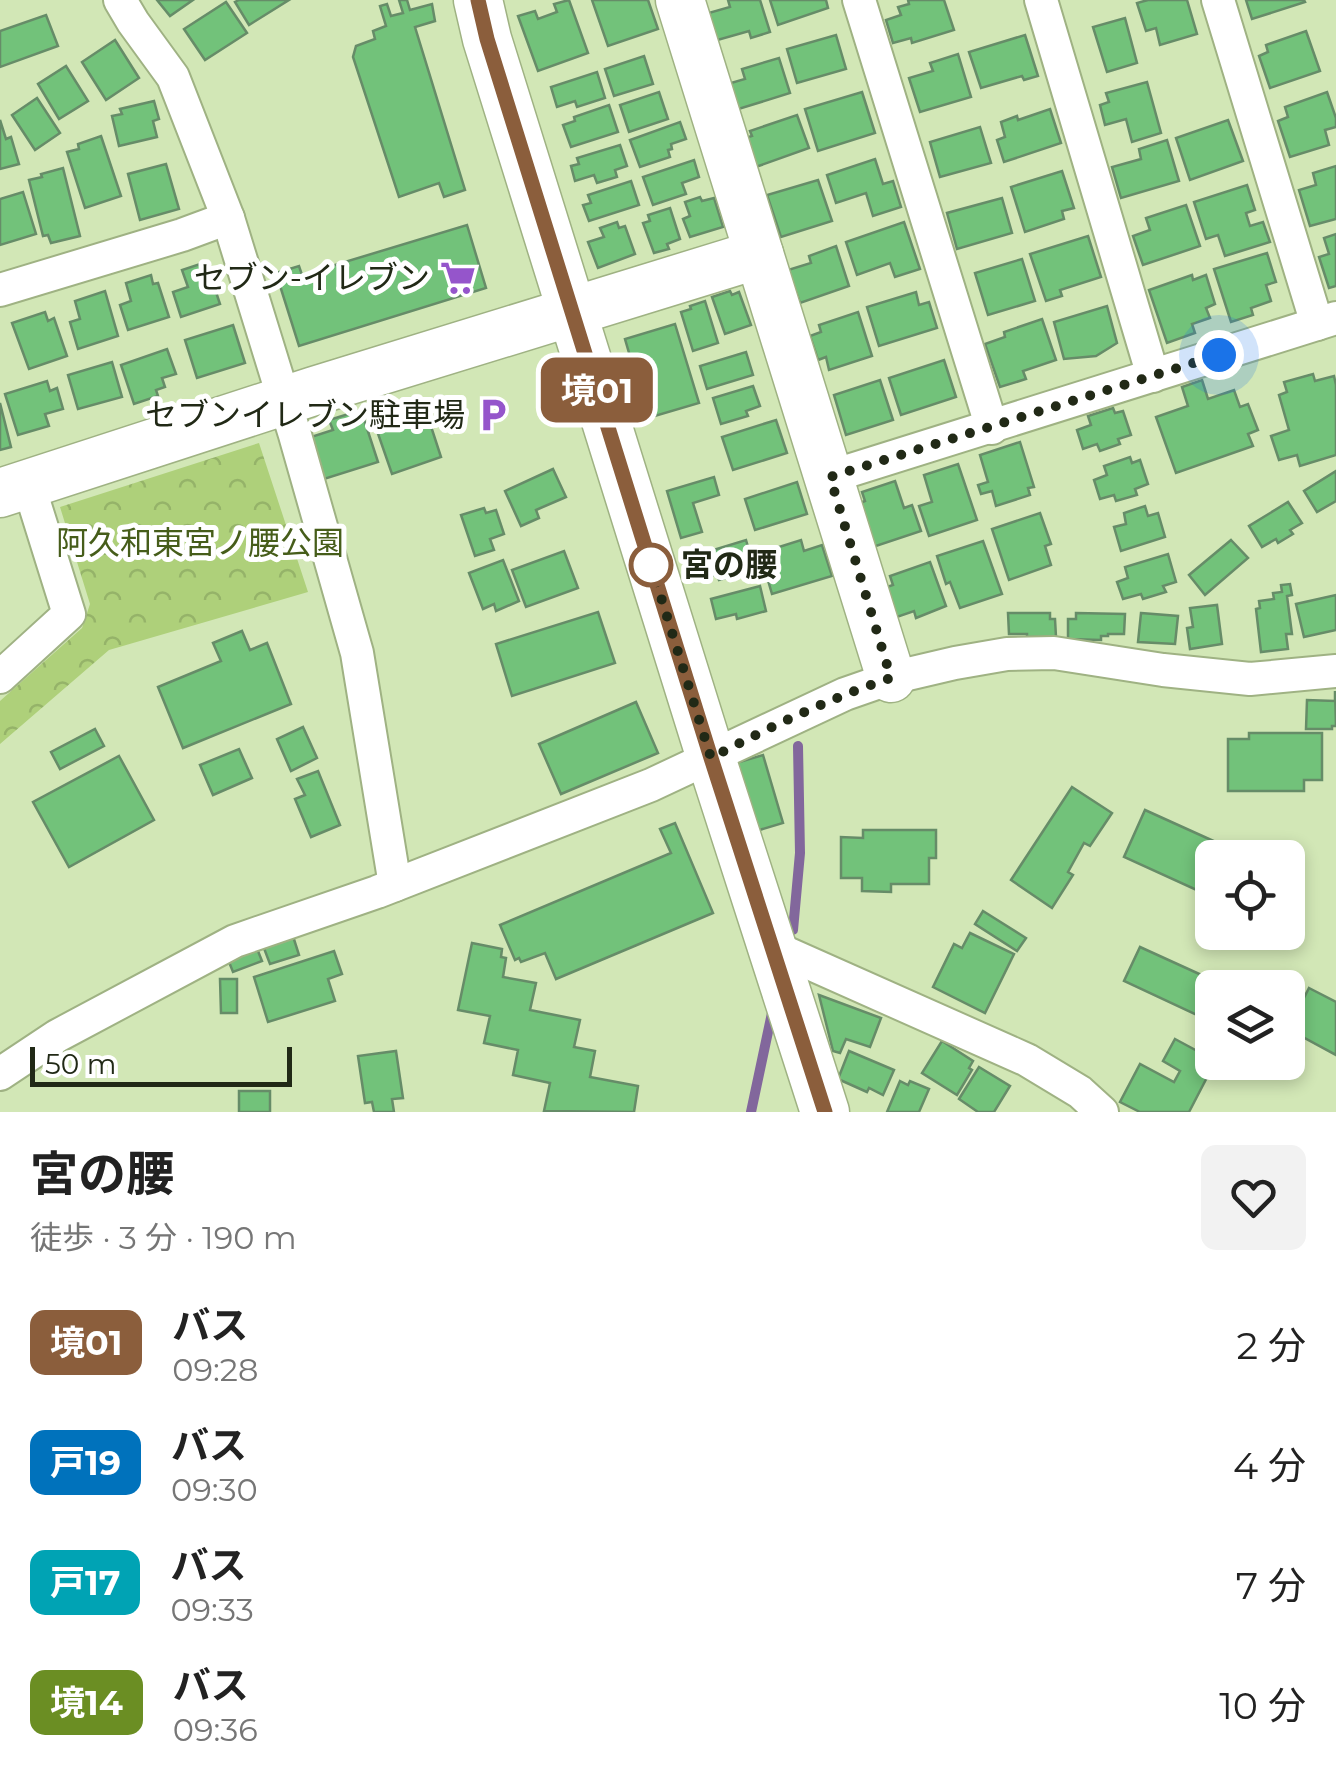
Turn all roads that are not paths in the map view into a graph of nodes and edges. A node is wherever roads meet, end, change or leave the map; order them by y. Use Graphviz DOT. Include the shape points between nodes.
graph roads {
  1 [pos="120,0"];
  2 [pos="478,0"];
  3 [pos="680,0"];
  4 [pos="860,0"];
  5 [pos="1040,0"];
  6 [pos="1218,0"];
  7 [pos="228,218"];
  8 [pos="758,254"];
  9 [pos="0,290"];
  10 [pos="570,312"];
  11 [pos="1326,321"];
  12 [pos="1153,376"];
  13 [pos="283,400"];
  14 [pos="992,428"];
  15 [pos="830,477"];
  16 [pos="14,488"];
  17 [pos="1336,671"];
  18 [pos="0,677"];
  19 [pos="891,678"];
  20 [pos="711,758"];
  21 [pos="396,885"];
  22 [pos="773,947"];
  23 [pos="0,1074"];
  24 [pos="825,1112"];
  25 [pos="1102,1112"];
  1 -- 7 [label="street" via="173,77"];
  2 -- 10 [label="street"];
  3 -- 8 [label="street"];
  4 -- 14 [label="street"];
  5 -- 12 [label="street"];
  6 -- 11 [label="street"];
  7 -- 9 [label="street"];
  7 -- 13 [label="street"];
  8 -- 10 [label="street"];
  8 -- 15 [label="street"];
  10 -- 13 [label="street"];
  10 -- 20 [label="street"];
  11 -- 12 [label="street"];
  12 -- 14 [label="street"];
  13 -- 16 [label="street"];
  13 -- 21 [label="street" via="357,652"];
  14 -- 15 [label="street"];
  15 -- 19 [label="street"];
  16 -- 18 [label="street" via="69,614"];
  17 -- 19 [label="street" via="1250,679 1054,652 1007,654"];
  19 -- 20 [label="street"];
  20 -- 21 [label="street"];
  20 -- 22 [label="street"];
  21 -- 23 [label="street" via="235,942 57,1036"];
  22 -- 24 [label="street"];
  22 -- 25 [label="street" via="1027,1060"];
}
